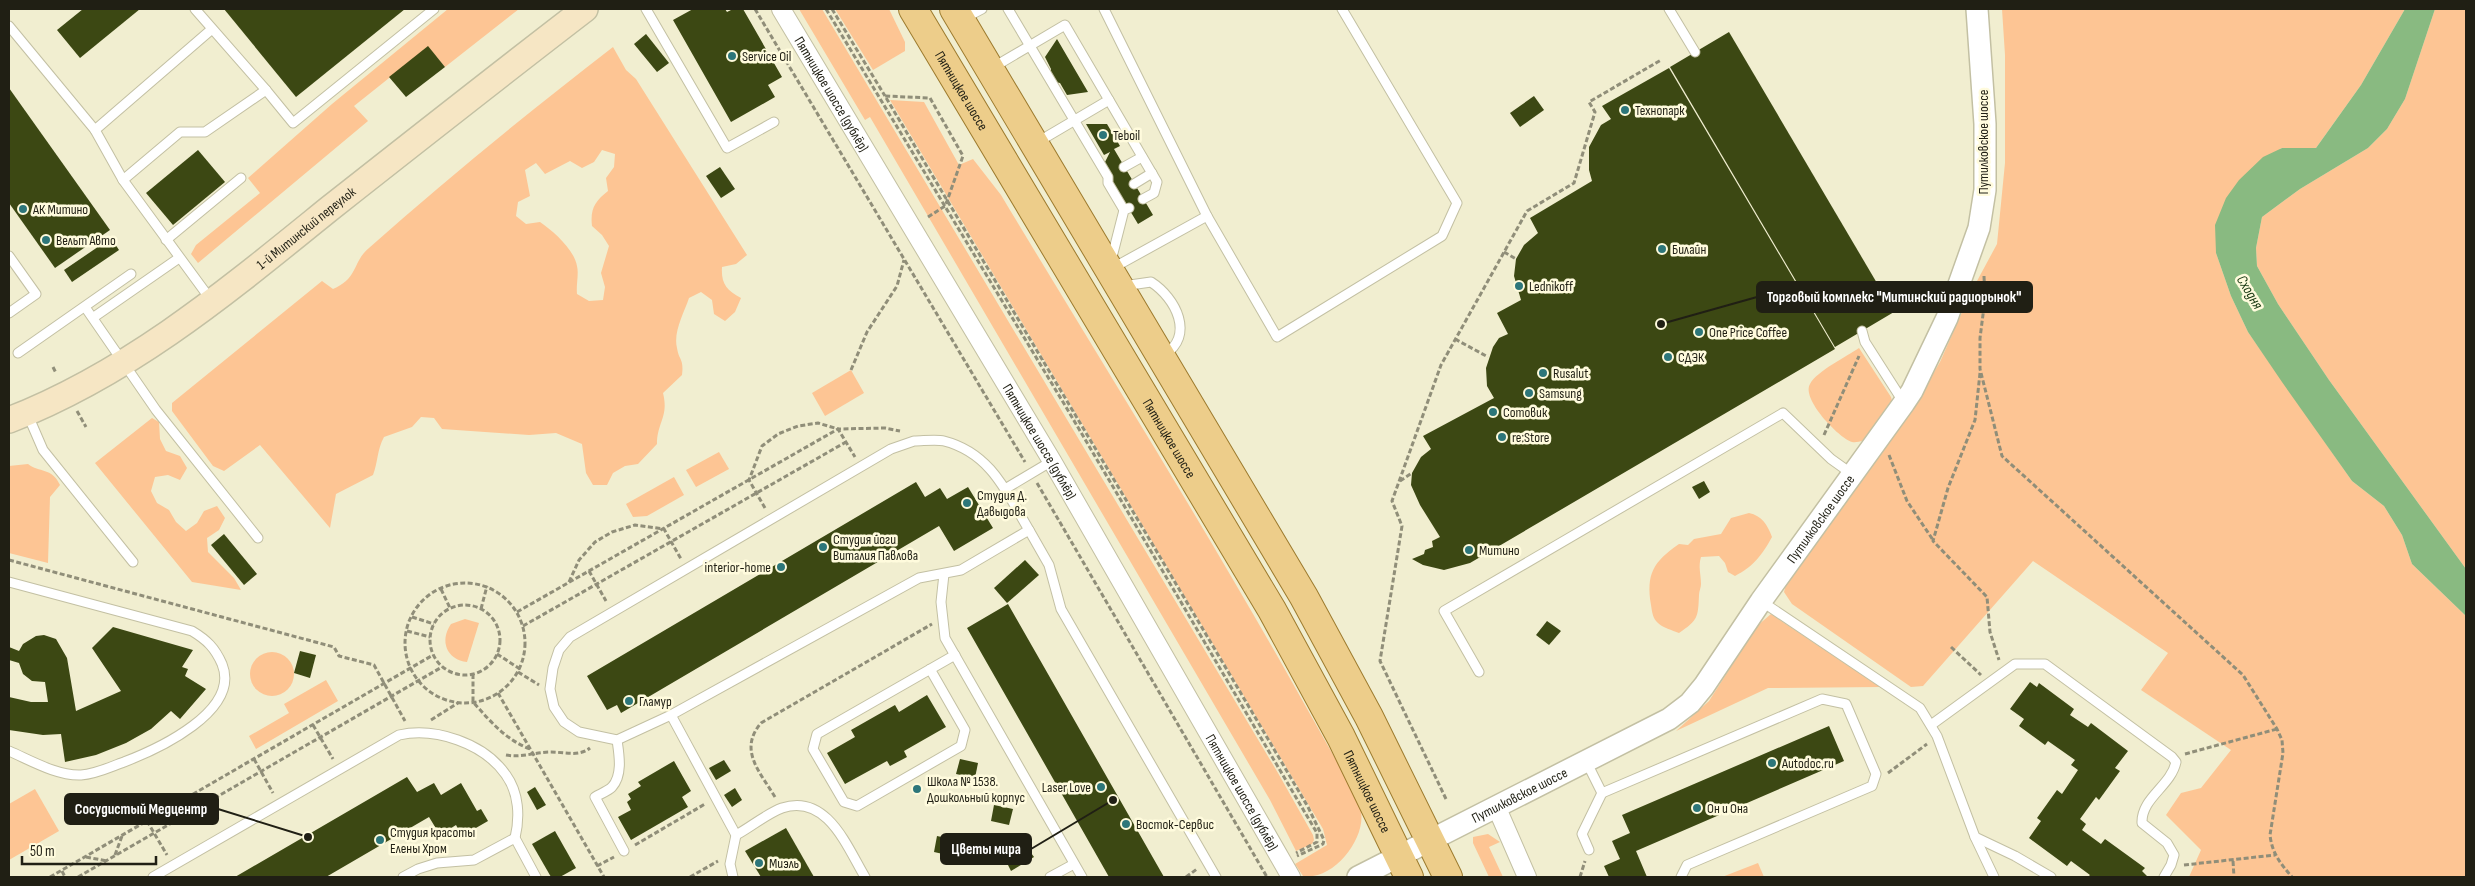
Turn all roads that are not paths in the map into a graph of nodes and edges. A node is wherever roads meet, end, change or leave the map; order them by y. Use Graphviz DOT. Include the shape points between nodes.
graph roads {
  1 [pos="195,9"];
  2 [pos="434,9"];
  3 [pos="585,9"];
  4 [pos="646,9"];
  5 [pos="781,9"];
  6 [pos="913,9"];
  7 [pos="1008,9"];
  8 [pos="1104,9"];
  9 [pos="1342,9"];
  10 [pos="1669,9"];
  11 [pos="1977,9"];
  12 [pos="965,13"];
  13 [pos="9,26"];
  14 [pos="212,29"];
  15 [pos="1030,46"];
  16 [pos="1695,52"];
  17 [pos="990,70"];
  18 [pos="266,90"];
  19 [pos="1109,100"];
  20 [pos="1074,120"];
  21 [pos="774,122"];
  22 [pos="95,130"];
  23 [pos="1034,144"];
  24 [pos="1142,157"];
  25 [pos="1124,167"];
  26 [pos="1152,173"];
  27 [pos="241,178"];
  28 [pos="123,180"];
  29 [pos="1134,184"];
  30 [pos="1143,199"];
  31 [pos="1207,216"];
  32 [pos="166,240"];
  33 [pos="9,256"];
  34 [pos="178,258"];
  35 [pos="131,274"];
  36 [pos="1113,279"];
  37 [pos="213,303"];
  38 [pos="85,307"];
  39 [pos="9,313"];
  40 [pos="94,317"];
  41 [pos="1862,331"];
  42 [pos="18,353"];
  43 [pos="1160,358"];
  44 [pos="124,364"];
  45 [pos="1904,403"];
  46 [pos="18,417"];
  47 [pos="1052,461"];
  48 [pos="1853,475"];
  49 [pos="1005,489"];
  50 [pos="1029,530"];
  51 [pos="258,538"];
  52 [pos="132,562"];
  53 [pos="944,574"];
  54 [pos="9,582"];
  55 [pos="1761,601"];
  56 [pos="955,655"];
  57 [pos="930,669"];
  58 [pos="1479,672"];
  59 [pos="671,715"];
  60 [pos="1932,725"];
  61 [pos="617,740"];
  62 [pos="9,751"];
  63 [pos="1586,761"];
  64 [pos="1602,793"];
  65 [pos="1496,806"];
  66 [pos="736,835"];
  67 [pos="1975,836"];
  68 [pos="515,838"];
  69 [pos="1431,839"];
  70 [pos="1589,850"];
  71 [pos="624,851"];
  72 [pos="1074,864"];
  73 [pos="1404,866"];
  74 [pos="153,877"];
  75 [pos="403,877"];
  76 [pos="536,877"];
  77 [pos="733,877"];
  78 [pos="864,877"];
  79 [pos="1050,877"];
  80 [pos="1082,877"];
  81 [pos="1216,877"];
  82 [pos="1291,877"];
  83 [pos="1358,877"];
  84 [pos="1448,877"];
  85 [pos="1527,877"];
  86 [pos="1681,877"];
  87 [pos="1994,877"];
  88 [pos="2050,877"];
  89 [pos="2164,877"];
  1 -- 14 [label="lane"];
  2 -- 18 [label="lane" via="293,123"];
  3 -- 37 [label="main road, 1-й Митинский переулок" via="443,118"];
  4 -- 21 [label="lane" via="727,148"];
  5 -- 47 [label="street, Пятницкое шоссе (дублёр)"];
  6 -- 73 [label="main road, Пятницкое шоссе" via="1272,610 1342,737"];
  7 -- 15 [label="lane"];
  8 -- 31 [label="lane"];
  9 -- 31 [label="lane" via="1458,203 1442,236 1277,336"];
  10 -- 16 [label="lane"];
  11 -- 45 [label="street, Путилковское шоссе" via="1986,124 1985,190 1979,228 1947,318"];
  12 -- 17 [label="main road"];
  13 -- 22 [label="lane"];
  14 -- 18 [label="lane"];
  14 -- 22 [label="lane"];
  15 -- 17 [label="lane"];
  15 -- 19 [label="lane" via="1065,25"];
  15 -- 20 [label="lane"];
  17 -- 23 [label="main road"];
  18 -- 28 [label="lane" via="205,132 180,132"];
  19 -- 20 [label="lane"];
  19 -- 24 [label="lane"];
  20 -- 23 [label="lane"];
  20 -- 36 [label="lane" via="1126,209"];
  22 -- 28 [label="lane"];
  23 -- 36 [label="main road"];
  24 -- 25 [label="lane"];
  24 -- 26 [label="lane"];
  26 -- 29 [label="lane"];
  26 -- 30 [label="lane" via="1157,182 1154,193"];
  27 -- 32 [label="lane"];
  28 -- 32 [label="lane"];
  31 -- 36 [label="lane"];
  32 -- 34 [label="lane"];
  33 -- 39 [label="lane" via="36,294"];
  34 -- 37 [label="lane"];
  34 -- 40 [label="lane"];
  35 -- 38 [label="lane"];
  36 -- 43 [label="main road"];
  36 -- 43 [label="lane" via="1152,282 1163,289 1181,320 1179,340 1173,350"];
  37 -- 44 [label="main road, 1-й Митинский переулок"];
  38 -- 40 [label="lane"];
  38 -- 42 [label="lane"];
  40 -- 44 [label="lane"];
  41 -- 45 [label="lane" via="1865,342"];
  43 -- 69 [label="main road" via="1304,597"];
  44 -- 46 [label="main road, 1-й Митинский переулок"];
  44 -- 51 [label="lane" via="156,410"];
  45 -- 48 [label="street, Путилковское шоссе"];
  46 -- 52 [label="lane"];
  47 -- 49 [label="lane"];
  47 -- 82 [label="street, Пятницкое шоссе (дублёр)" via="1288,859"];
  48 -- 55 [label="street, Путилковское шоссе"];
  48 -- 58 [label="lane" via="1818,448 1783,413 1444,611"];
  49 -- 50 [label="lane"];
  49 -- 61 [label="lane" via="987,465 944,440 914,442 891,449 570,637 559,650 550,689 554,707 564,722 579,732"];
  50 -- 53 [label="lane" via="961,570"];
  50 -- 81 [label="lane" via="1049,565 1060,608"];
  53 -- 56 [label="lane" via="941,602 945,638"];
  53 -- 59 [label="lane" via="918,578"];
  54 -- 62 [label="lane" via="192,631 207,640 217,653 224,669 225,683 220,698 182,735 146,754 95,773 63,773"];
  55 -- 60 [label="lane" via="1920,708"];
  55 -- 63 [label="street, Путилковское шоссе" via="1690,703 1669,719"];
  56 -- 57 [label="lane"];
  56 -- 72 [label="lane"];
  57 -- 57 [label="lane" via="817,734 813,748 844,802 857,806 961,746 965,730"];
  59 -- 61 [label="lane"];
  59 -- 66 [label="lane"];
  60 -- 67 [label="lane"];
  60 -- 89 [label="lane" via="2015,664 2045,664 2176,762 2174,772 2142,814 2142,823 2167,843 2174,855"];
  61 -- 71 [label="lane" via="619,774 612,788 594,797"];
  63 -- 64 [label="lane"];
  63 -- 65 [label="street, Путилковское шоссе"];
  64 -- 70 [label="lane" via="1582,834"];
  64 -- 86 [label="lane" via="1822,699 1846,704 1876,774 1872,786 1687,865"];
  65 -- 69 [label="street, Путилковское шоссе"];
  65 -- 85 [label="street"];
  66 -- 77 [label="lane" via="730,864"];
  66 -- 78 [label="lane" via="781,809 796,805 815,809 831,821"];
  67 -- 87 [label="lane"];
  67 -- 88 [label="lane"];
  68 -- 74 [label="lane" via="517,801 506,775 488,756 464,743 431,733 411,733 399,736"];
  68 -- 75 [label="lane" via="474,860 437,864"];
  68 -- 76 [label="lane"];
  69 -- 73 [label="street, Путилковское шоссе"];
  69 -- 84 [label="main road"];
  72 -- 79 [label="lane"];
  72 -- 80 [label="lane"];
  73 -- 83 [label="street, Путилковское шоссе"];
}
